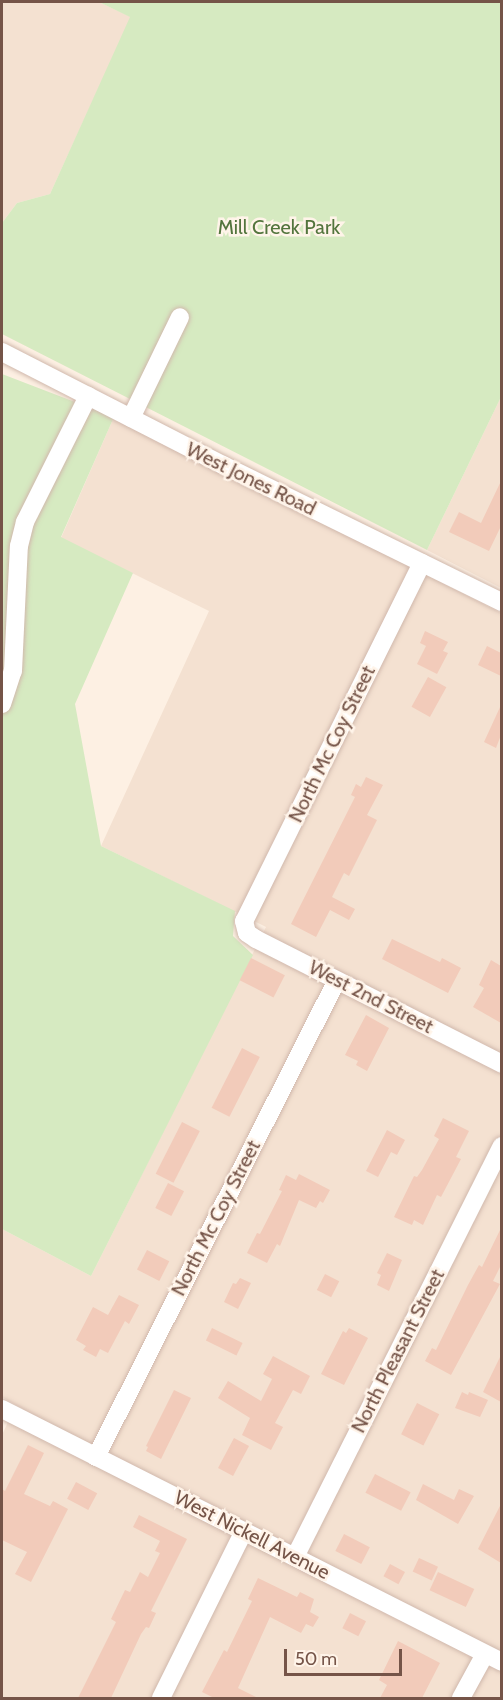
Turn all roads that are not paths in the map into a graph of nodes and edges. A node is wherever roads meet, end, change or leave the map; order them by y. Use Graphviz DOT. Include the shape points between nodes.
graph roads {
  1 [pos="180,316"];
  2 [pos="2,352"];
  3 [pos="88,396"];
  4 [pos="131,418"];
  5 [pos="422,563"];
  6 [pos="501,602"];
  7 [pos="2,704"];
  8 [pos="245,926"];
  9 [pos="336,980"];
  10 [pos="501,1064"];
  11 [pos="501,1146"];
  12 [pos="2,1410"];
  13 [pos="96,1457"];
  14 [pos="244,1531"];
  15 [pos="295,1557"];
  16 [pos="496,1656"];
  17 [pos="161,1698"];
  18 [pos="461,1698"];
  1 -- 4 [label="street"];
  2 -- 3 [label="street, West Jones Road"];
  3 -- 4 [label="street, West Jones Road"];
  3 -- 7 [label="street" via="25,522 19,546 13,671"];
  4 -- 5 [label="street, West Jones Road"];
  5 -- 6 [label="street, West Jones Road"];
  5 -- 8 [label="street, North Mc Coy Street" via="244,921"];
  8 -- 9 [label="street, West 2nd Street" via="256,939"];
  9 -- 10 [label="street, West 2nd Street"];
  9 -- 13 [label="street, North Mc Coy Street"];
  11 -- 15 [label="street, North Pleasant Street"];
  12 -- 13 [label="street, West Nickell Avenue"];
  13 -- 14 [label="street, West Nickell Avenue"];
  14 -- 15 [label="street, West Nickell Avenue"];
  14 -- 17 [label="street"];
  15 -- 16 [label="street, West Nickell Avenue"];
  16 -- 18 [label="street"];
}
